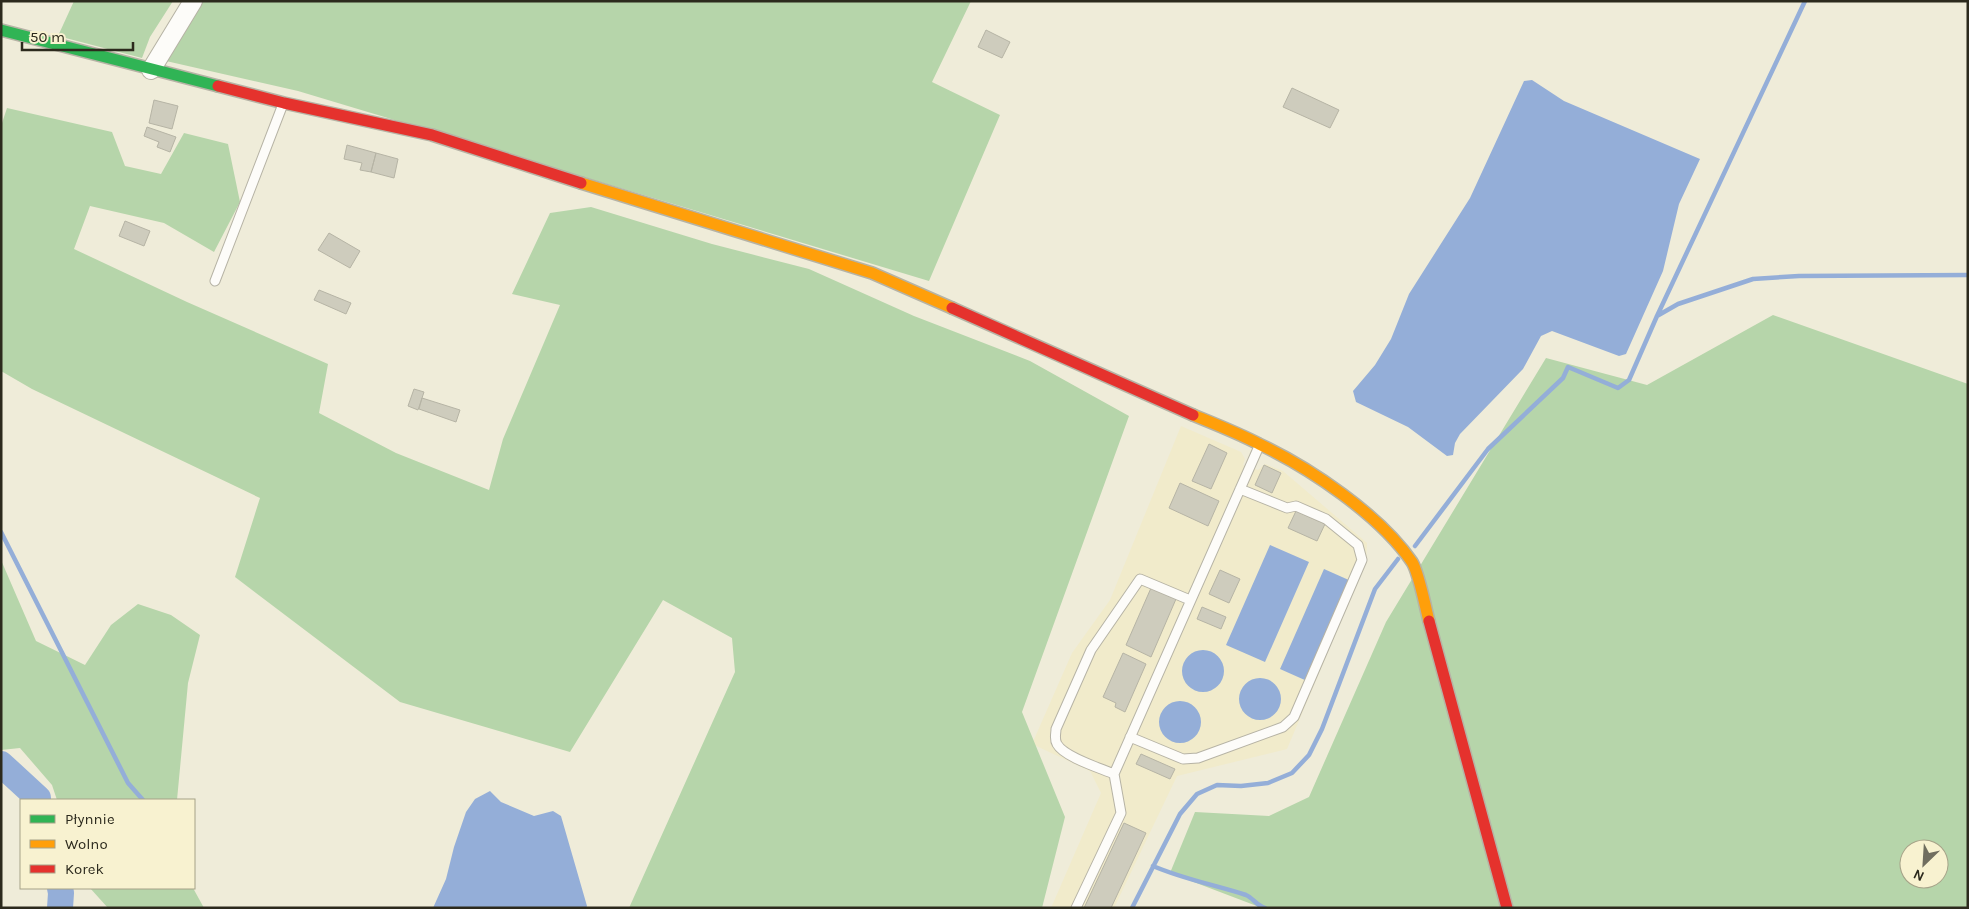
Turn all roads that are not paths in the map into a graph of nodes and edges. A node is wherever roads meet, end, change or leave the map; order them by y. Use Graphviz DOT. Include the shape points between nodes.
graph roads {
  1 [pos="193,1"];
  2 [pos="1,30"];
  3 [pos="152,70"];
  4 [pos="284,103"];
  5 [pos="215,281"];
  6 [pos="1260,444"];
  7 [pos="1240,489"];
  8 [pos="1190,600"];
  9 [pos="1130,737"];
  10 [pos="1114,774"];
  11 [pos="1076,908"];
  12 [pos="1507,908"];
  1 -- 3 [label="street"];
  2 -- 3 [label="street"];
  3 -- 4 [label="street"];
  4 -- 5 [label="lane"];
  4 -- 6 [label="street" via="432,135 872,273"];
  6 -- 7 [label="lane"];
  6 -- 12 [label="street" via="1284,456 1350,502 1386,531 1413,564"];
  7 -- 8 [label="lane"];
  7 -- 9 [label="lane" via="1326,519 1358,545 1362,560 1294,717 1283,727 1198,758 1184,759"];
  8 -- 9 [label="lane"];
  8 -- 10 [label="lane" via="1140,579 1091,650 1056,729 1058,746 1065,752"];
  9 -- 10 [label="lane"];
  10 -- 11 [label="lane" via="1121,813"];
}
